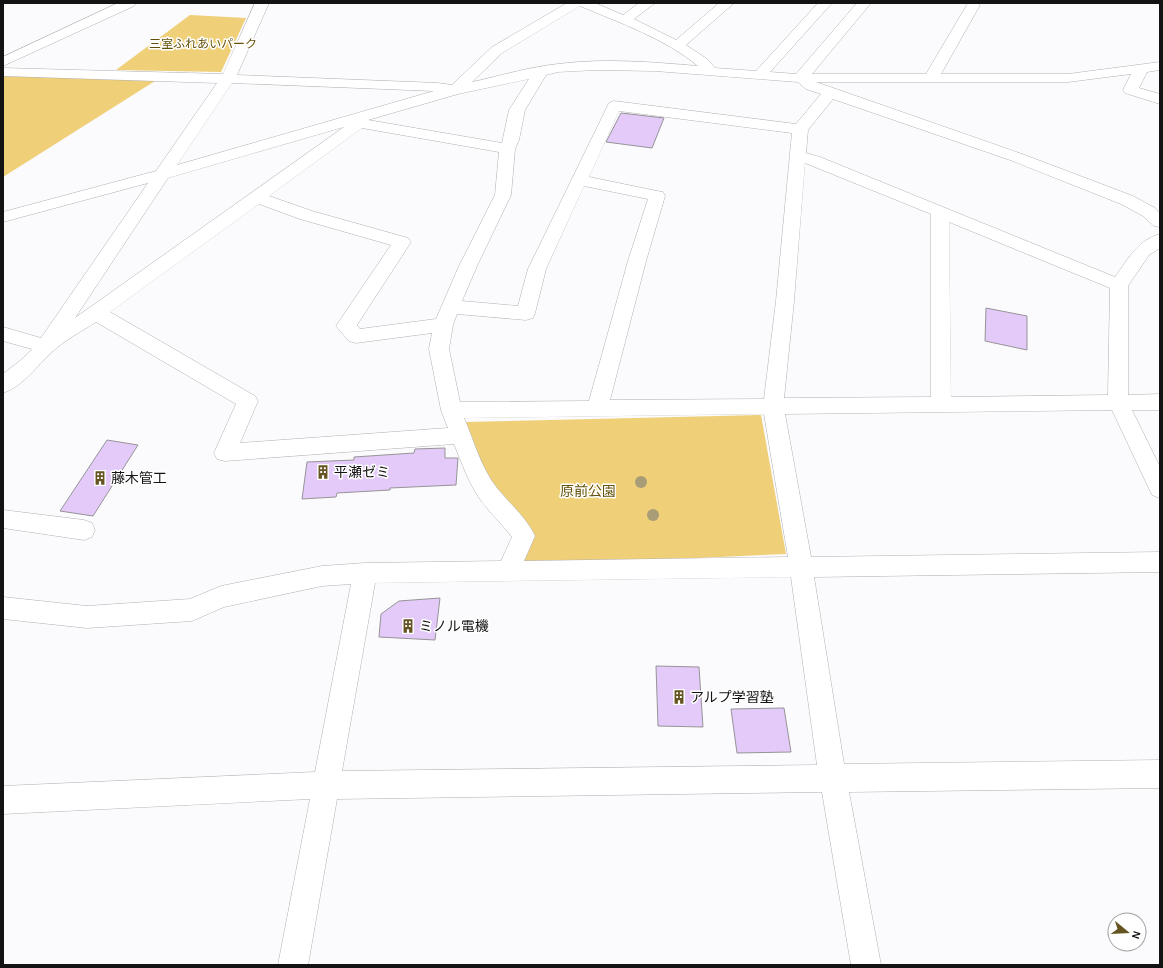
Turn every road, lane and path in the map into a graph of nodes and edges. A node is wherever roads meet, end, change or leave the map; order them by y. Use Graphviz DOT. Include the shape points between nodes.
graph roads {
  1 [pos="94,3"];
  2 [pos="129,3"];
  3 [pos="262,3"];
  4 [pos="576,3"];
  5 [pos="583,3"];
  6 [pos="648,3"];
  7 [pos="727,3"];
  8 [pos="825,3"];
  9 [pos="864,3"];
  10 [pos="973,5"];
  11 [pos="115,10"];
  12 [pos="624,20"];
  13 [pos="677,46"];
  14 [pos="3,62"];
  15 [pos="1160,66"];
  16 [pos="1141,70"];
  17 [pos="541,71"];
  18 [pos="710,71"];
  19 [pos="3,72"];
  20 [pos="762,75"];
  21 [pos="802,77"];
  22 [pos="931,78"];
  23 [pos="227,79"];
  24 [pos="455,90"];
  25 [pos="830,92"];
  26 [pos="1160,99"];
  27 [pos="366,119"];
  28 [pos="800,129"];
  29 [pos="506,149"];
  30 [pos="799,156"];
  31 [pos="164,174"];
  32 [pos="579,180"];
  33 [pos="256,197"];
  34 [pos="940,213"];
  35 [pos="3,217"];
  36 [pos="1160,222"];
  37 [pos="1160,240"];
  38 [pos="1119,285"];
  39 [pos="452,306"];
  40 [pos="96,313"];
  41 [pos="443,326"];
  42 [pos="3,334"];
  43 [pos="46,346"];
  44 [pos="3,385"];
  45 [pos="1118,402"];
  46 [pos="1160,402"];
  47 [pos="941,405"];
  48 [pos="773,407"];
  49 [pos="597,409"];
  50 [pos="451,410"];
  51 [pos="460,435"];
  52 [pos="1160,489"];
  53 [pos="3,519"];
  54 [pos="84,530"];
  55 [pos="1160,562"];
  56 [pos="801,567"];
  57 [pos="508,572"];
  58 [pos="365,573"];
  59 [pos="3,608"];
  60 [pos="1160,774"];
  61 [pos="834,778"];
  62 [pos="325,785"];
  63 [pos="3,800"];
  64 [pos="293,965"];
  65 [pos="866,965"];
  1 -- 11 [label="street"];
  2 -- 11 [label="street"];
  3 -- 23 [label="street"];
  4 -- 24 [label="street" via="497,50"];
  5 -- 12 [label="street"];
  6 -- 12 [label="street"];
  7 -- 13 [label="street"];
  8 -- 20 [label="street" via="763,70"];
  9 -- 21 [label="street"];
  10 -- 22 [label="street"];
  11 -- 14 [label="street"];
  12 -- 13 [label="street"];
  13 -- 18 [label="street" via="706,64"];
  15 -- 16 [label="street"];
  16 -- 22 [label="street" via="1068,78"];
  16 -- 26 [label="street" via="1130,90"];
  17 -- 18 [label="street" via="597,66"];
  17 -- 24 [label="street"];
  17 -- 29 [label="street" via="517,110"];
  18 -- 20 [label="street"];
  19 -- 23 [label="street"];
  20 -- 21 [label="street"];
  21 -- 22 [label="street"];
  21 -- 25 [label="street" via="811,86"];
  23 -- 24 [label="street" via="438,87"];
  23 -- 31 [label="street"];
  24 -- 27 [label="street"];
  25 -- 28 [label="street"];
  25 -- 36 [label="street" via="1016,157 1127,200 1149,212"];
  27 -- 29 [label="street"];
  27 -- 31 [label="street"];
  27 -- 33 [label="street"];
  28 -- 30 [label="street"];
  28 -- 32 [label="street" via="614,106"];
  29 -- 39 [label="street" via="503,195"];
  30 -- 34 [label="street"];
  30 -- 48 [label="street"];
  31 -- 35 [label="street"];
  31 -- 43 [label="street"];
  32 -- 39 [label="street" via="537,269 526,313"];
  32 -- 49 [label="street" via="656,196"];
  33 -- 40 [label="street"];
  33 -- 41 [label="street" via="306,215 402,242 346,326 356,336"];
  34 -- 38 [label="street"];
  34 -- 47 [label="street"];
  37 -- 38 [label="street" via="1143,251"];
  38 -- 45 [label="street"];
  39 -- 41 [label="street"];
  40 -- 43 [label="street"];
  40 -- 51 [label="street" via="248,401 225,453"];
  41 -- 50 [label="street" via="439,349"];
  42 -- 43 [label="street"];
  43 -- 44 [label="street"];
  45 -- 46 [label="street"];
  45 -- 47 [label="street"];
  45 -- 52 [label="street"];
  47 -- 48 [label="street"];
  48 -- 49 [label="street"];
  48 -- 56 [label="street"];
  49 -- 50 [label="street"];
  50 -- 51 [label="street"];
  51 -- 57 [label="street" via="478,477 524,536"];
  53 -- 54 [label="street"];
  55 -- 56 [label="street"];
  56 -- 57 [label="street"];
  56 -- 61 [label="street"];
  57 -- 58 [label="street"];
  58 -- 59 [label="street" via="322,576 221,598 192,610 87,617"];
  58 -- 62 [label="street"];
  60 -- 61 [label="street"];
  61 -- 62 [label="street"];
  61 -- 65 [label="street"];
  62 -- 63 [label="street"];
  62 -- 64 [label="street"];
}
